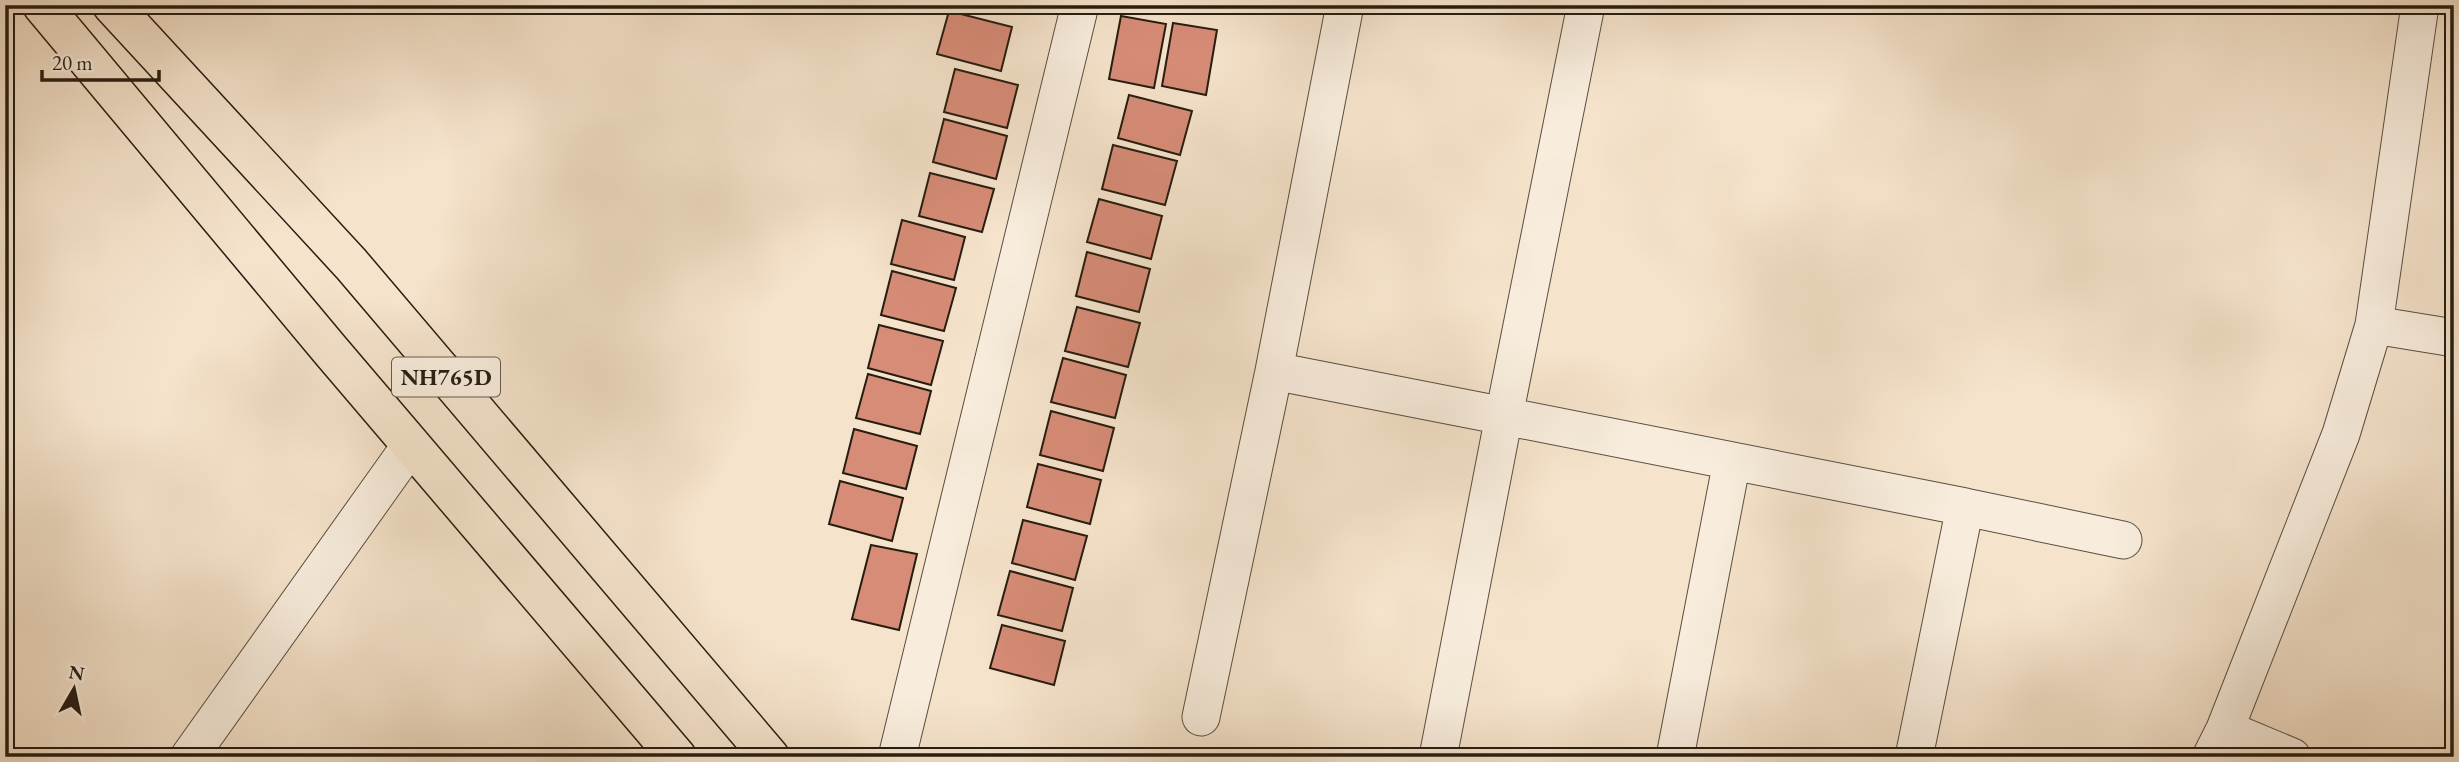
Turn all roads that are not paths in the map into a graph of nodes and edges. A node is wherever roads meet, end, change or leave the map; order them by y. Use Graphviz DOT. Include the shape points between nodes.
graph roads {
  1 [pos="42,5"];
  2 [pos="112,5"];
  3 [pos="1080,5"];
  4 [pos="1345,5"];
  5 [pos="1586,5"];
  6 [pos="2420,5"];
  7 [pos="2374,325"];
  8 [pos="2454,338"];
  9 [pos="1274,371"];
  10 [pos="1504,416"];
  11 [pos="411,445"];
  12 [pos="1732,461"];
  13 [pos="1965,507"];
  14 [pos="2123,540"];
  15 [pos="1201,717"];
  16 [pos="2218,743"];
  17 [pos="189,757"];
  18 [pos="677,757"];
  19 [pos="769,757"];
  20 [pos="897,757"];
  21 [pos="1438,757"];
  22 [pos="1675,757"];
  23 [pos="1914,757"];
  24 [pos="2292,757"];
  1 -- 11 [label="highway, NH765D"];
  2 -- 19 [label="highway, NH765D" via="351,264"];
  3 -- 20 [label="street"];
  4 -- 9 [label="street"];
  5 -- 10 [label="street"];
  6 -- 7 [label="street"];
  7 -- 8 [label="street"];
  7 -- 16 [label="street" via="2341,435"];
  9 -- 10 [label="street"];
  9 -- 15 [label="street"];
  10 -- 12 [label="street"];
  10 -- 21 [label="street"];
  11 -- 17 [label="street"];
  11 -- 18 [label="highway, NH765D"];
  12 -- 13 [label="street"];
  12 -- 22 [label="street"];
  13 -- 14 [label="street"];
  13 -- 23 [label="street"];
  16 -- 24 [label="street"];
}
